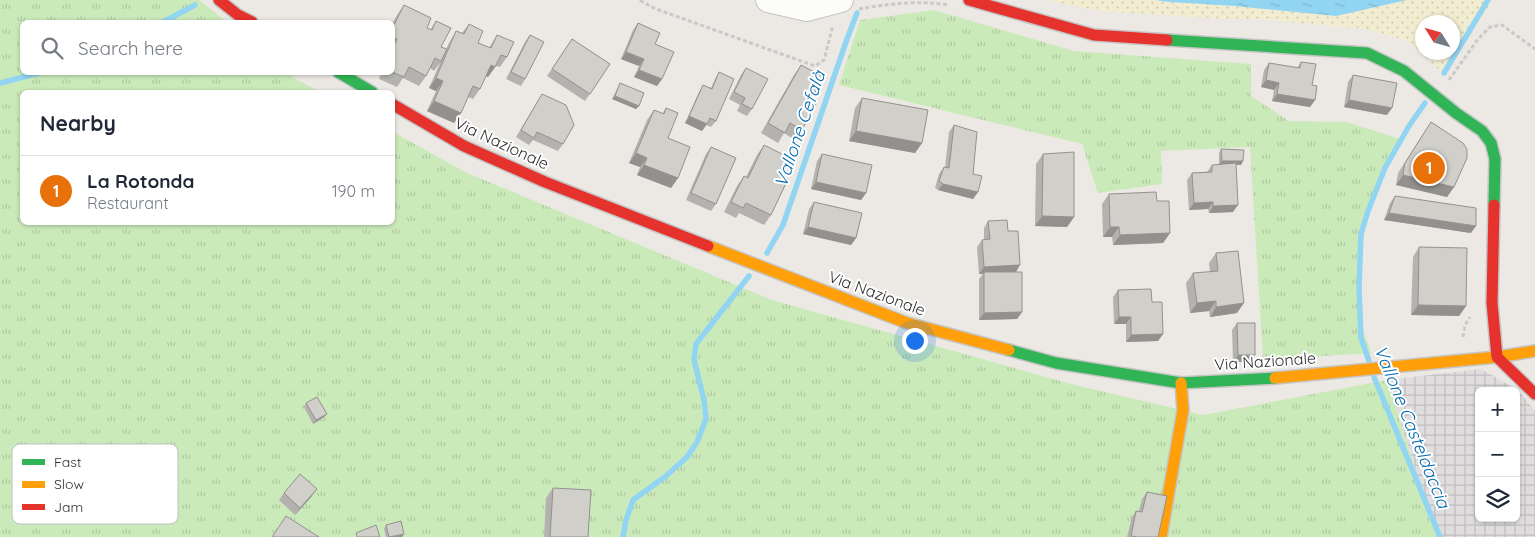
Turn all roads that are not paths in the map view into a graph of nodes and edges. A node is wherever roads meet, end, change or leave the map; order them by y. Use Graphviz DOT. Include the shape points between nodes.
graph roads {
  1 [pos="219,0"];
  2 [pos="768,0"];
  3 [pos="969,0"];
  4 [pos="845,9"];
  5 [pos="248,20"];
  6 [pos="343,75"];
  7 [pos="369,90"];
  8 [pos="395,106"];
  9 [pos="1535,351"];
  10 [pos="1497,357"];
  11 [pos="1181,383"];
  12 [pos="1535,394"];
  13 [pos="1161,537"];
  1 -- 5 [label="main road"];
  2 -- 4 [label="street" via="807,8"];
  3 -- 10 [label="main road" via="1094,35 1366,53 1404,71 1482,131 1491,143 1495,159 1492,303"];
  6 -- 7 [label="main road"];
  8 -- 11 [label="main road, Via Nazionale" via="464,146 545,182 908,323 1056,362"];
  9 -- 10 [label="main road, Via Nazionale"];
  10 -- 11 [label="main road, Via Nazionale" via="1250,380"];
  10 -- 12 [label="main road"];
  11 -- 13 [label="main road" via="1183,410"];
}
